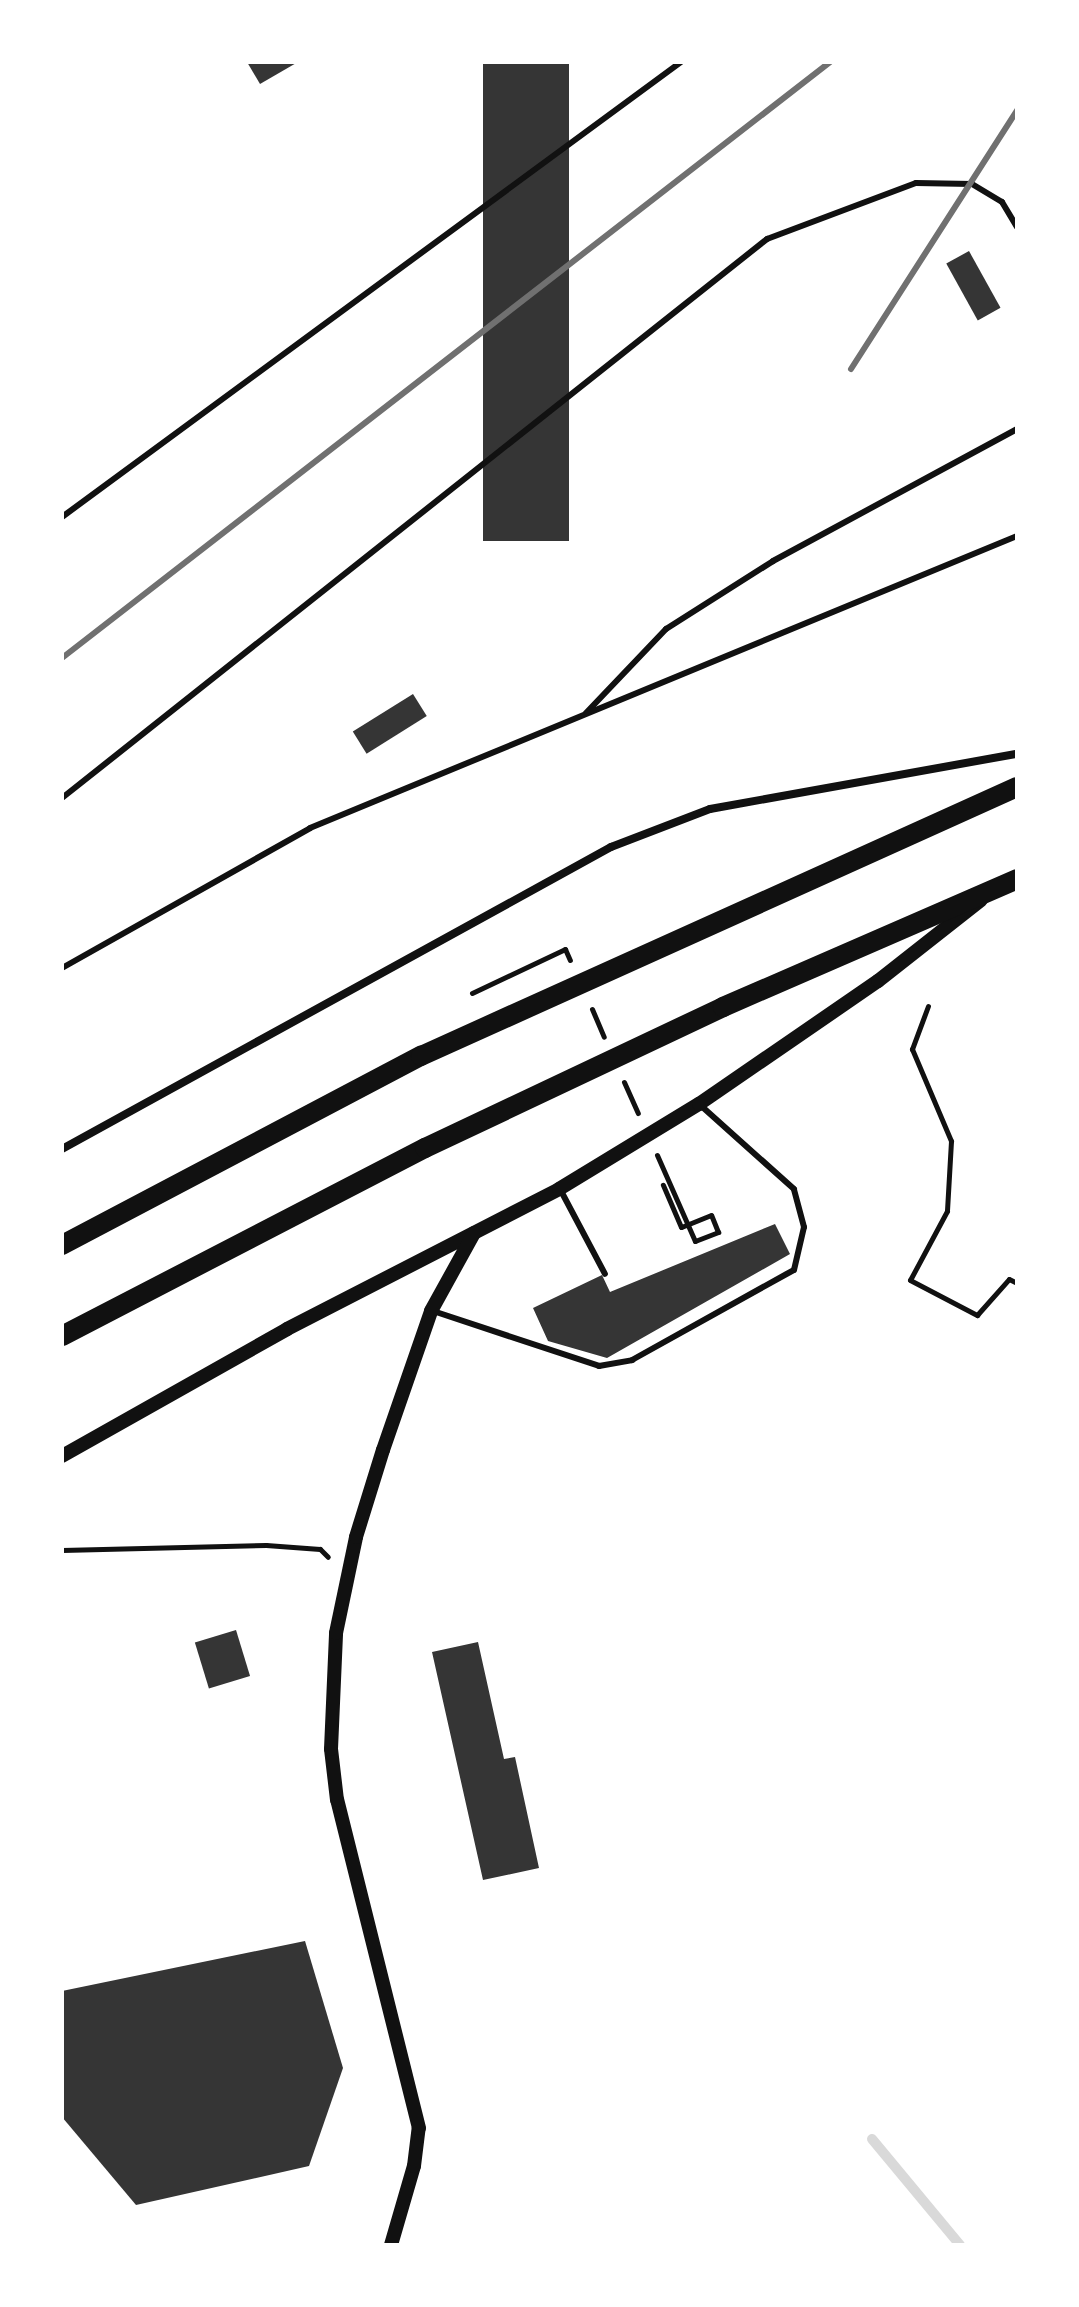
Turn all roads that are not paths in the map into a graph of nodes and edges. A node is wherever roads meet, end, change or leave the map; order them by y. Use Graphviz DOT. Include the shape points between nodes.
graph roads {
  1 [pos="681,62"];
  2 [pos="1017,227"];
  3 [pos="1017,429"];
  4 [pos="62,517"];
  5 [pos="1017,536"];
  6 [pos="584,715"];
  7 [pos="1017,754"];
  8 [pos="1017,787"];
  9 [pos="62,798"];
  10 [pos="1007,883"];
  11 [pos="62,968"];
  12 [pos="699,1104"];
  13 [pos="62,1149"];
  14 [pos="559,1189"];
  15 [pos="475,1230"];
  16 [pos="62,1245"];
  17 [pos="605,1274"];
  18 [pos="431,1311"];
  19 [pos="62,1336"];
  20 [pos="558,1344"];
  21 [pos="552,1350"];
  22 [pos="62,1456"];
  23 [pos="391,2245"];
  1 -- 4 [label="lane"];
  2 -- 9 [label="lane" via="1002,202 972,184 916,183 767,239"];
  3 -- 6 [label="lane" via="773,561 666,629"];
  5 -- 6 [label="lane"];
  6 -- 11 [label="lane" via="310,828"];
  7 -- 13 [label="street" via="710,809 611,847"];
  8 -- 16 [label="main road" via="421,1056"];
  10 -- 12 [label="street" via="878,981"];
  10 -- 19 [label="main road" via="723,1007 425,1148"];
  12 -- 14 [label="street"];
  12 -- 21 [label="lane" via="794,1189 804,1227 794,1270 632,1360 599,1366"];
  14 -- 15 [label="street"];
  14 -- 17 [label="lane"];
  15 -- 18 [label="street"];
  15 -- 22 [label="street"];
  18 -- 21 [label="lane"];
  18 -- 23 [label="street" via="383,1450 347,1578 336,1633 331,1749 337,1800 419,2128"];
  20 -- 21 [label="lane"];
}
